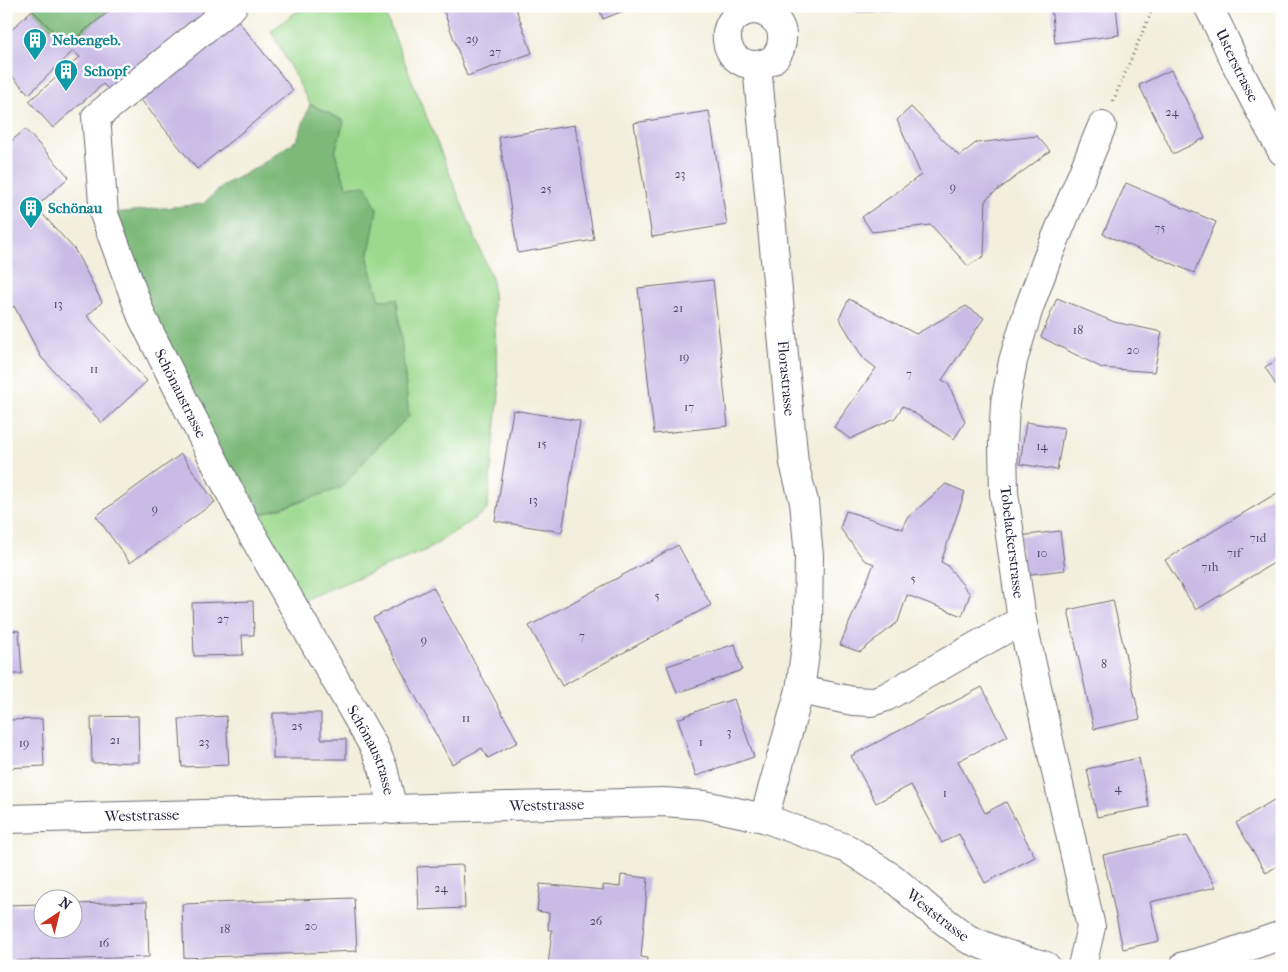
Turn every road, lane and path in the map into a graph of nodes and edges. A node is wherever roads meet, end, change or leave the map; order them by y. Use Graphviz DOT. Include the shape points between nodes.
graph roads {
  1 [pos="233,6"];
  2 [pos="1208,6"];
  3 [pos="1153,8"];
  4 [pos="757,65"];
  5 [pos="1102,126"];
  6 [pos="1282,150"];
  7 [pos="1022,620"];
  8 [pos="800,690"];
  9 [pos="393,810"];
  10 [pos="764,818"];
  11 [pos="6,819"];
  12 [pos="1282,935"];
  13 [pos="1046,966"];
  14 [pos="1082,966"];
  15 [pos="1184,966"];
  1 -- 9 [label="street, Schönaustrasse" via="96,117 104,214 142,317 244,520 374,747 383,768"];
  2 -- 6 [label="street, Usterstrasse"];
  3 -- 5 [label="path"];
  4 -- 8 [label="street, Florastrasse" via="794,463 804,502 808,538 808,622"];
  5 -- 7 [label="street, Tobelackerstrasse" via="1029,308 1004,403 1004,493"];
  7 -- 8 [label="street" via="886,697 871,702"];
  7 -- 14 [label="street, Tobelackerstrasse" via="1091,928"];
  8 -- 10 [label="street, Florastrasse"];
  9 -- 10 [label="street, Weststrasse" via="664,802 704,805"];
  9 -- 11 [label="street, Weststrasse"];
  10 -- 13 [label="street, Weststrasse" via="848,849 894,880 968,939"];
  12 -- 15 [label="street"];
}
